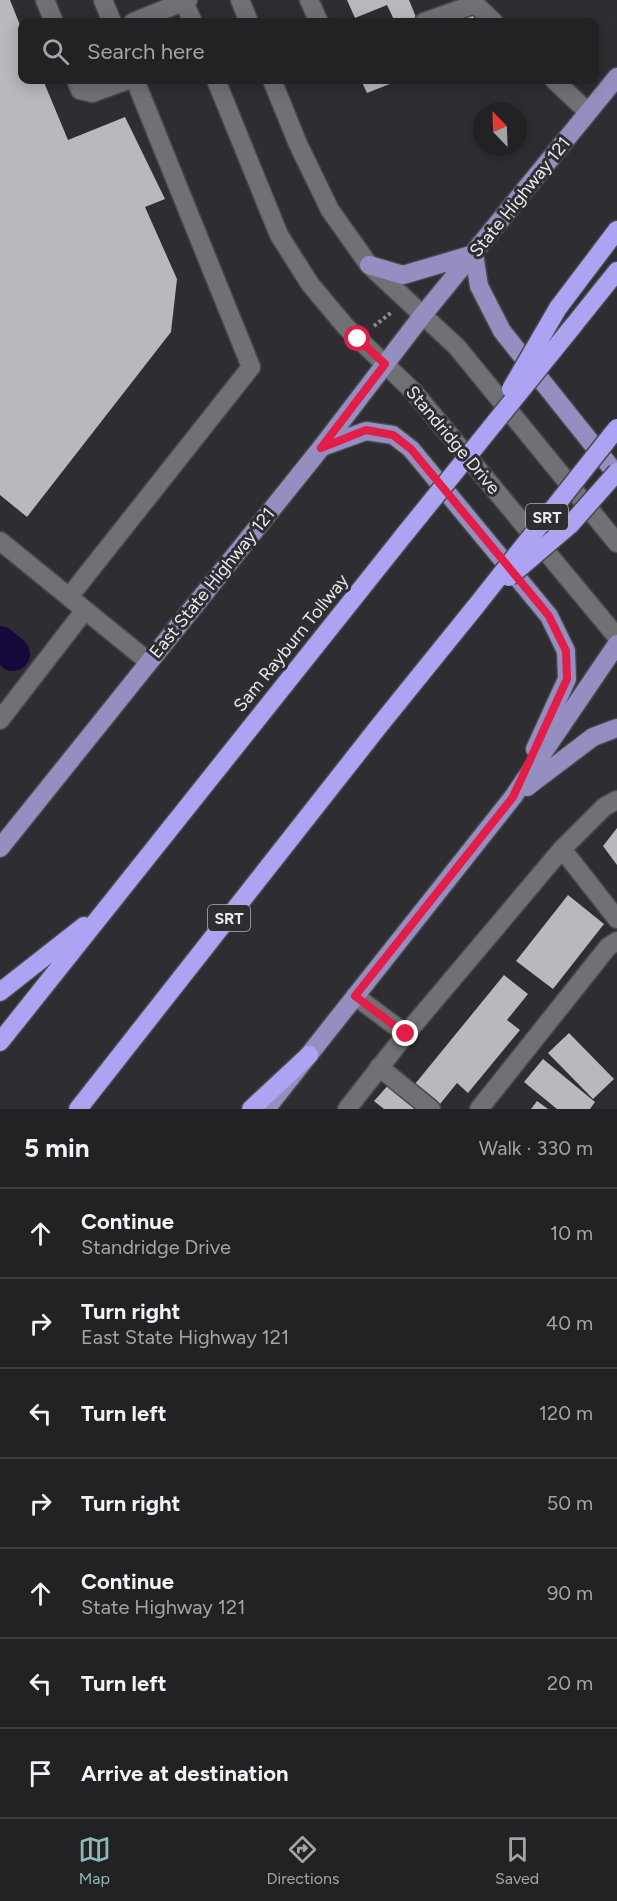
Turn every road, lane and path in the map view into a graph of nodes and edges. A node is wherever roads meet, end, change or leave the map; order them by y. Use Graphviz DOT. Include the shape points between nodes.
graph roads {
  1 [pos="45,0"];
  2 [pos="103,0"];
  3 [pos="240,0"];
  4 [pos="309,0"];
  5 [pos="185,1"];
  6 [pos="480,2"];
  7 [pos="52,18"];
  8 [pos="110,18"];
  9 [pos="143,18"];
  10 [pos="191,18"];
  11 [pos="247,18"];
  12 [pos="317,18"];
  13 [pos="435,18"];
  14 [pos="491,18"];
  15 [pos="617,77"];
  16 [pos="78,84"];
  17 [pos="117,84"];
  18 [pos="137,84"];
  19 [pos="218,84"];
  20 [pos="274,84"];
  21 [pos="558,84"];
  22 [pos="588,112"];
  23 [pos="617,230"];
  24 [pos="474,254"];
  25 [pos="369,265"];
  26 [pos="617,271"];
  27 [pos="396,309"];
  28 [pos="422,316"];
  29 [pos="374,326"];
  30 [pos="385,364"];
  31 [pos="617,428"];
  32 [pos="481,439"];
  33 [pos="321,448"];
  34 [pos="617,474"];
  35 [pos="0,541"];
  36 [pos="617,543"];
  37 [pos="69,597"];
  38 [pos="476,606"];
  39 [pos="85,610"];
  40 [pos="617,637"];
  41 [pos="617,644"];
  42 [pos="149,662"];
  43 [pos="1,718"];
  44 [pos="617,728"];
  45 [pos="513,797"];
  46 [pos="617,800"];
  47 [pos="0,848"];
  48 [pos="562,849"];
  49 [pos="107,908"];
  50 [pos="617,919"];
  51 [pos="617,941"];
  52 [pos="0,992"];
  53 [pos="355,996"];
  54 [pos="406,1034"];
  55 [pos="0,1042"];
  56 [pos="309,1055"];
  57 [pos="379,1067"];
  58 [pos="78,1109"];
  59 [pos="251,1109"];
  60 [pos="266,1109"];
  61 [pos="347,1109"];
  62 [pos="431,1109"];
  63 [pos="479,1109"];
  1 -- 7 [label="street"];
  2 -- 8 [label="street"];
  3 -- 11 [label="street"];
  4 -- 12 [label="street"];
  5 -- 9 [label="street"];
  5 -- 10 [label="street"];
  6 -- 13 [label="street"];
  6 -- 14 [label="street"];
  15 -- 22 [label="main road, State Highway 121"];
  16 -- 17 [label="street" via="80,90 92,93"];
  18 -- 37 [label="street" via="251,367"];
  19 -- 30 [label="street, Standridge Drive" via="279,235 318,293"];
  20 -- 25 [label="street" via="330,210"];
  21 -- 22 [label="street"];
  22 -- 24 [label="main road, State Highway 121"];
  23 -- 32 [label="highway, bridge" via="558,308"];
  24 -- 25 [label="main road" via="403,275"];
  24 -- 28 [label="main road, State Highway 121"];
  24 -- 34 [label="main road" via="479,286 502,331"];
  25 -- 28 [label="street"];
  26 -- 32 [label="highway, Sam Rayburn Tollway, bridge"];
  27 -- 29 [label="path"];
  28 -- 30 [label="main road, East State Highway 121"];
  28 -- 36 [label="street" via="457,347"];
  30 -- 33 [label="main road, East State Highway 121"];
  30 -- 40 [label="street, Standridge Drive" via="413,391"];
  31 -- 38 [label="highway, SRT, bridge"];
  32 -- 49 [label="highway, Sam Rayburn Tollway, bridge"];
  33 -- 42 [label="main road, East State Highway 121"];
  33 -- 45 [label="main road" via="366,430 393,435 411,449 549,616 566,651 567,679"];
  34 -- 38 [label="highway, bridge" via="570,525"];
  35 -- 37 [label="street"];
  37 -- 39 [label="street"];
  38 -- 58 [label="highway, SRT"];
  39 -- 42 [label="street"];
  39 -- 43 [label="street"];
  41 -- 45 [label="main road"];
  42 -- 47 [label="main road, East State Highway 121"];
  44 -- 45 [label="main road" via="593,737"];
  45 -- 53 [label="main road"];
  46 -- 48 [label="street" via="603,807"];
  48 -- 50 [label="street"];
  48 -- 54 [label="street"];
  49 -- 52 [label="highway"];
  49 -- 55 [label="highway, Sam Rayburn Tollway"];
  51 -- 63 [label="street" via="608,947"];
  53 -- 54 [label="street"];
  53 -- 56 [label="main road"];
  54 -- 57 [label="street"];
  56 -- 59 [label="highway"];
  56 -- 60 [label="main road"];
  57 -- 61 [label="street"];
  57 -- 62 [label="street"];
}
